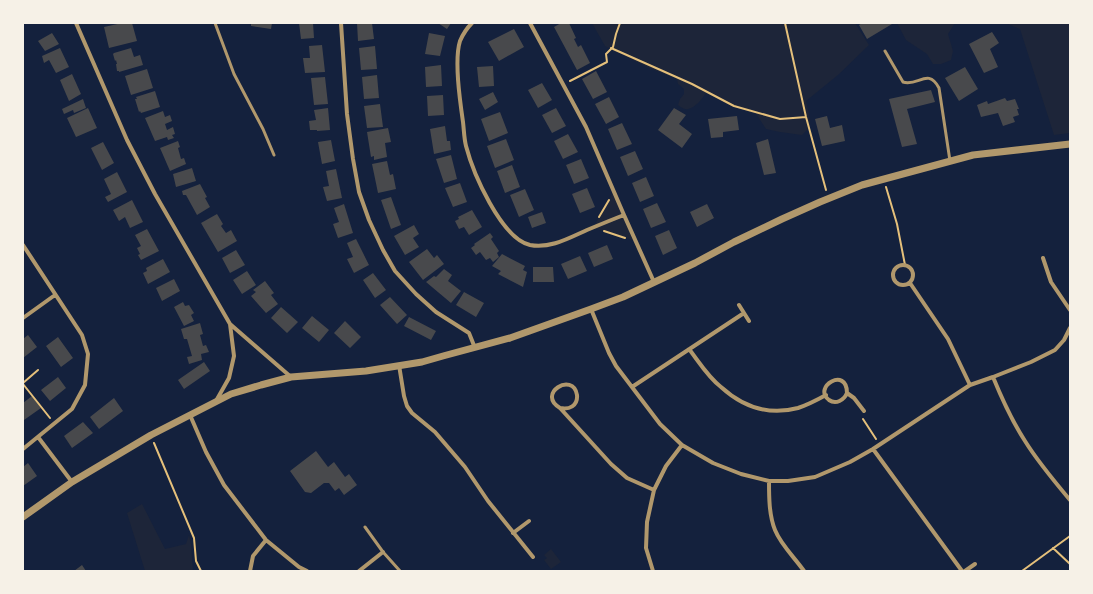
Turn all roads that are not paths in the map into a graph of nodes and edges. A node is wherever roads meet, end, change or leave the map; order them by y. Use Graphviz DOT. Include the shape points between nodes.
graph roads {
  1 [pos="76,23"];
  2 [pos="215,23"];
  3 [pos="341,23"];
  4 [pos="472,23"];
  5 [pos="530,23"];
  6 [pos="885,51"];
  7 [pos="1070,144"];
  8 [pos="274,155"];
  9 [pos="950,161"];
  10 [pos="624,216"];
  11 [pos="23,244"];
  12 [pos="1043,258"];
  13 [pos="654,282"];
  14 [pos="910,284"];
  15 [pos="55,294"];
  16 [pos="739,305"];
  17 [pos="591,310"];
  18 [pos="1070,310"];
  19 [pos="744,313"];
  20 [pos="23,318"];
  21 [pos="749,321"];
  22 [pos="230,324"];
  23 [pos="1070,328"];
  24 [pos="475,348"];
  25 [pos="689,350"];
  26 [pos="399,365"];
  27 [pos="291,377"];
  28 [pos="994,377"];
  29 [pos="970,384"];
  30 [pos="632,388"];
  31 [pos="847,393"];
  32 [pos="826,396"];
  33 [pos="216,402"];
  34 [pos="560,408"];
  35 [pos="864,411"];
  36 [pos="190,415"];
  37 [pos="38,437"];
  38 [pos="682,445"];
  39 [pos="23,449"];
  40 [pos="873,449"];
  41 [pos="769,481"];
  42 [pos="72,482"];
  43 [pos="654,490"];
  44 [pos="1070,500"];
  45 [pos="23,517"];
  46 [pos="529,521"];
  47 [pos="365,527"];
  48 [pos="513,533"];
  49 [pos="266,540"];
  50 [pos="384,552"];
  51 [pos="533,557"];
  52 [pos="975,564"];
  53 [pos="250,571"];
  54 [pos="307,571"];
  55 [pos="359,571"];
  56 [pos="400,571"];
  57 [pos="653,571"];
  58 [pos="804,571"];
  59 [pos="963,571"];
  1 -- 22 [label="street" via="127,140"];
  2 -- 8 [label="lane" via="234,74"];
  3 -- 24 [label="street" via="347,114 353,159 359,192 369,220 395,271 436,312 469,333"];
  4 -- 10 [label="street" via="460,40 458,52 466,145 484,192 509,231 528,244 551,245"];
  5 -- 10 [label="street" via="586,127"];
  6 -- 9 [label="lane" via="903,82 908,84 930,78 939,88"];
  7 -- 9 [label="street" via="973,155"];
  9 -- 13 [label="street" via="862,185 829,198"];
  10 -- 13 [label="street"];
  11 -- 15 [label="street"];
  12 -- 18 [label="street" via="1051,282"];
  13 -- 17 [label="street"];
  14 -- 14 [label="street" via="914,274 911,268 901,265 894,272 894,278 900,285"];
  14 -- 29 [label="street" via="948,339"];
  15 -- 20 [label="street"];
  15 -- 37 [label="street" via="82,335 88,354 84,385 72,410"];
  16 -- 19 [label="street"];
  17 -- 24 [label="street"];
  17 -- 30 [label="street" via="609,353"];
  19 -- 21 [label="street"];
  19 -- 25 [label="street"];
  22 -- 27 [label="street"];
  22 -- 33 [label="street" via="234,356 229,378"];
  23 -- 28 [label="street" via="1055,350"];
  24 -- 26 [label="street"];
  25 -- 30 [label="street"];
  25 -- 32 [label="street" via="720,387 740,402 756,408 778,411 798,408"];
  26 -- 27 [label="street" via="366,371"];
  26 -- 48 [label="street" via="407,406 465,467"];
  27 -- 33 [label="street" via="231,394"];
  28 -- 29 [label="street"];
  28 -- 44 [label="street" via="1024,441"];
  29 -- 40 [label="street"];
  30 -- 38 [label="street" via="660,424"];
  31 -- 32 [label="street" via="838,402"];
  31 -- 32 [label="street" via="842,381 833,380 826,385"];
  31 -- 35 [label="street"];
  33 -- 36 [label="street"];
  34 -- 34 [label="street" via="556,406 552,394 558,386 570,386 576,394 576,402 570,408"];
  34 -- 43 [label="street" via="627,478"];
  36 -- 42 [label="street"];
  36 -- 49 [label="street" via="224,485"];
  37 -- 39 [label="street"];
  37 -- 42 [label="street"];
  38 -- 41 [label="street" via="713,463"];
  38 -- 43 [label="street" via="666,466"];
  40 -- 41 [label="street" via="815,477"];
  40 -- 59 [label="street"];
  41 -- 58 [label="street" via="770,512 776,532"];
  42 -- 45 [label="street"];
  43 -- 57 [label="street" via="647,522 646,548"];
  46 -- 48 [label="street"];
  47 -- 50 [label="lane"];
  48 -- 51 [label="street"];
  49 -- 53 [label="street" via="253,556"];
  49 -- 54 [label="street"];
  50 -- 55 [label="street"];
  50 -- 56 [label="lane"];
  52 -- 59 [label="street"];
}
